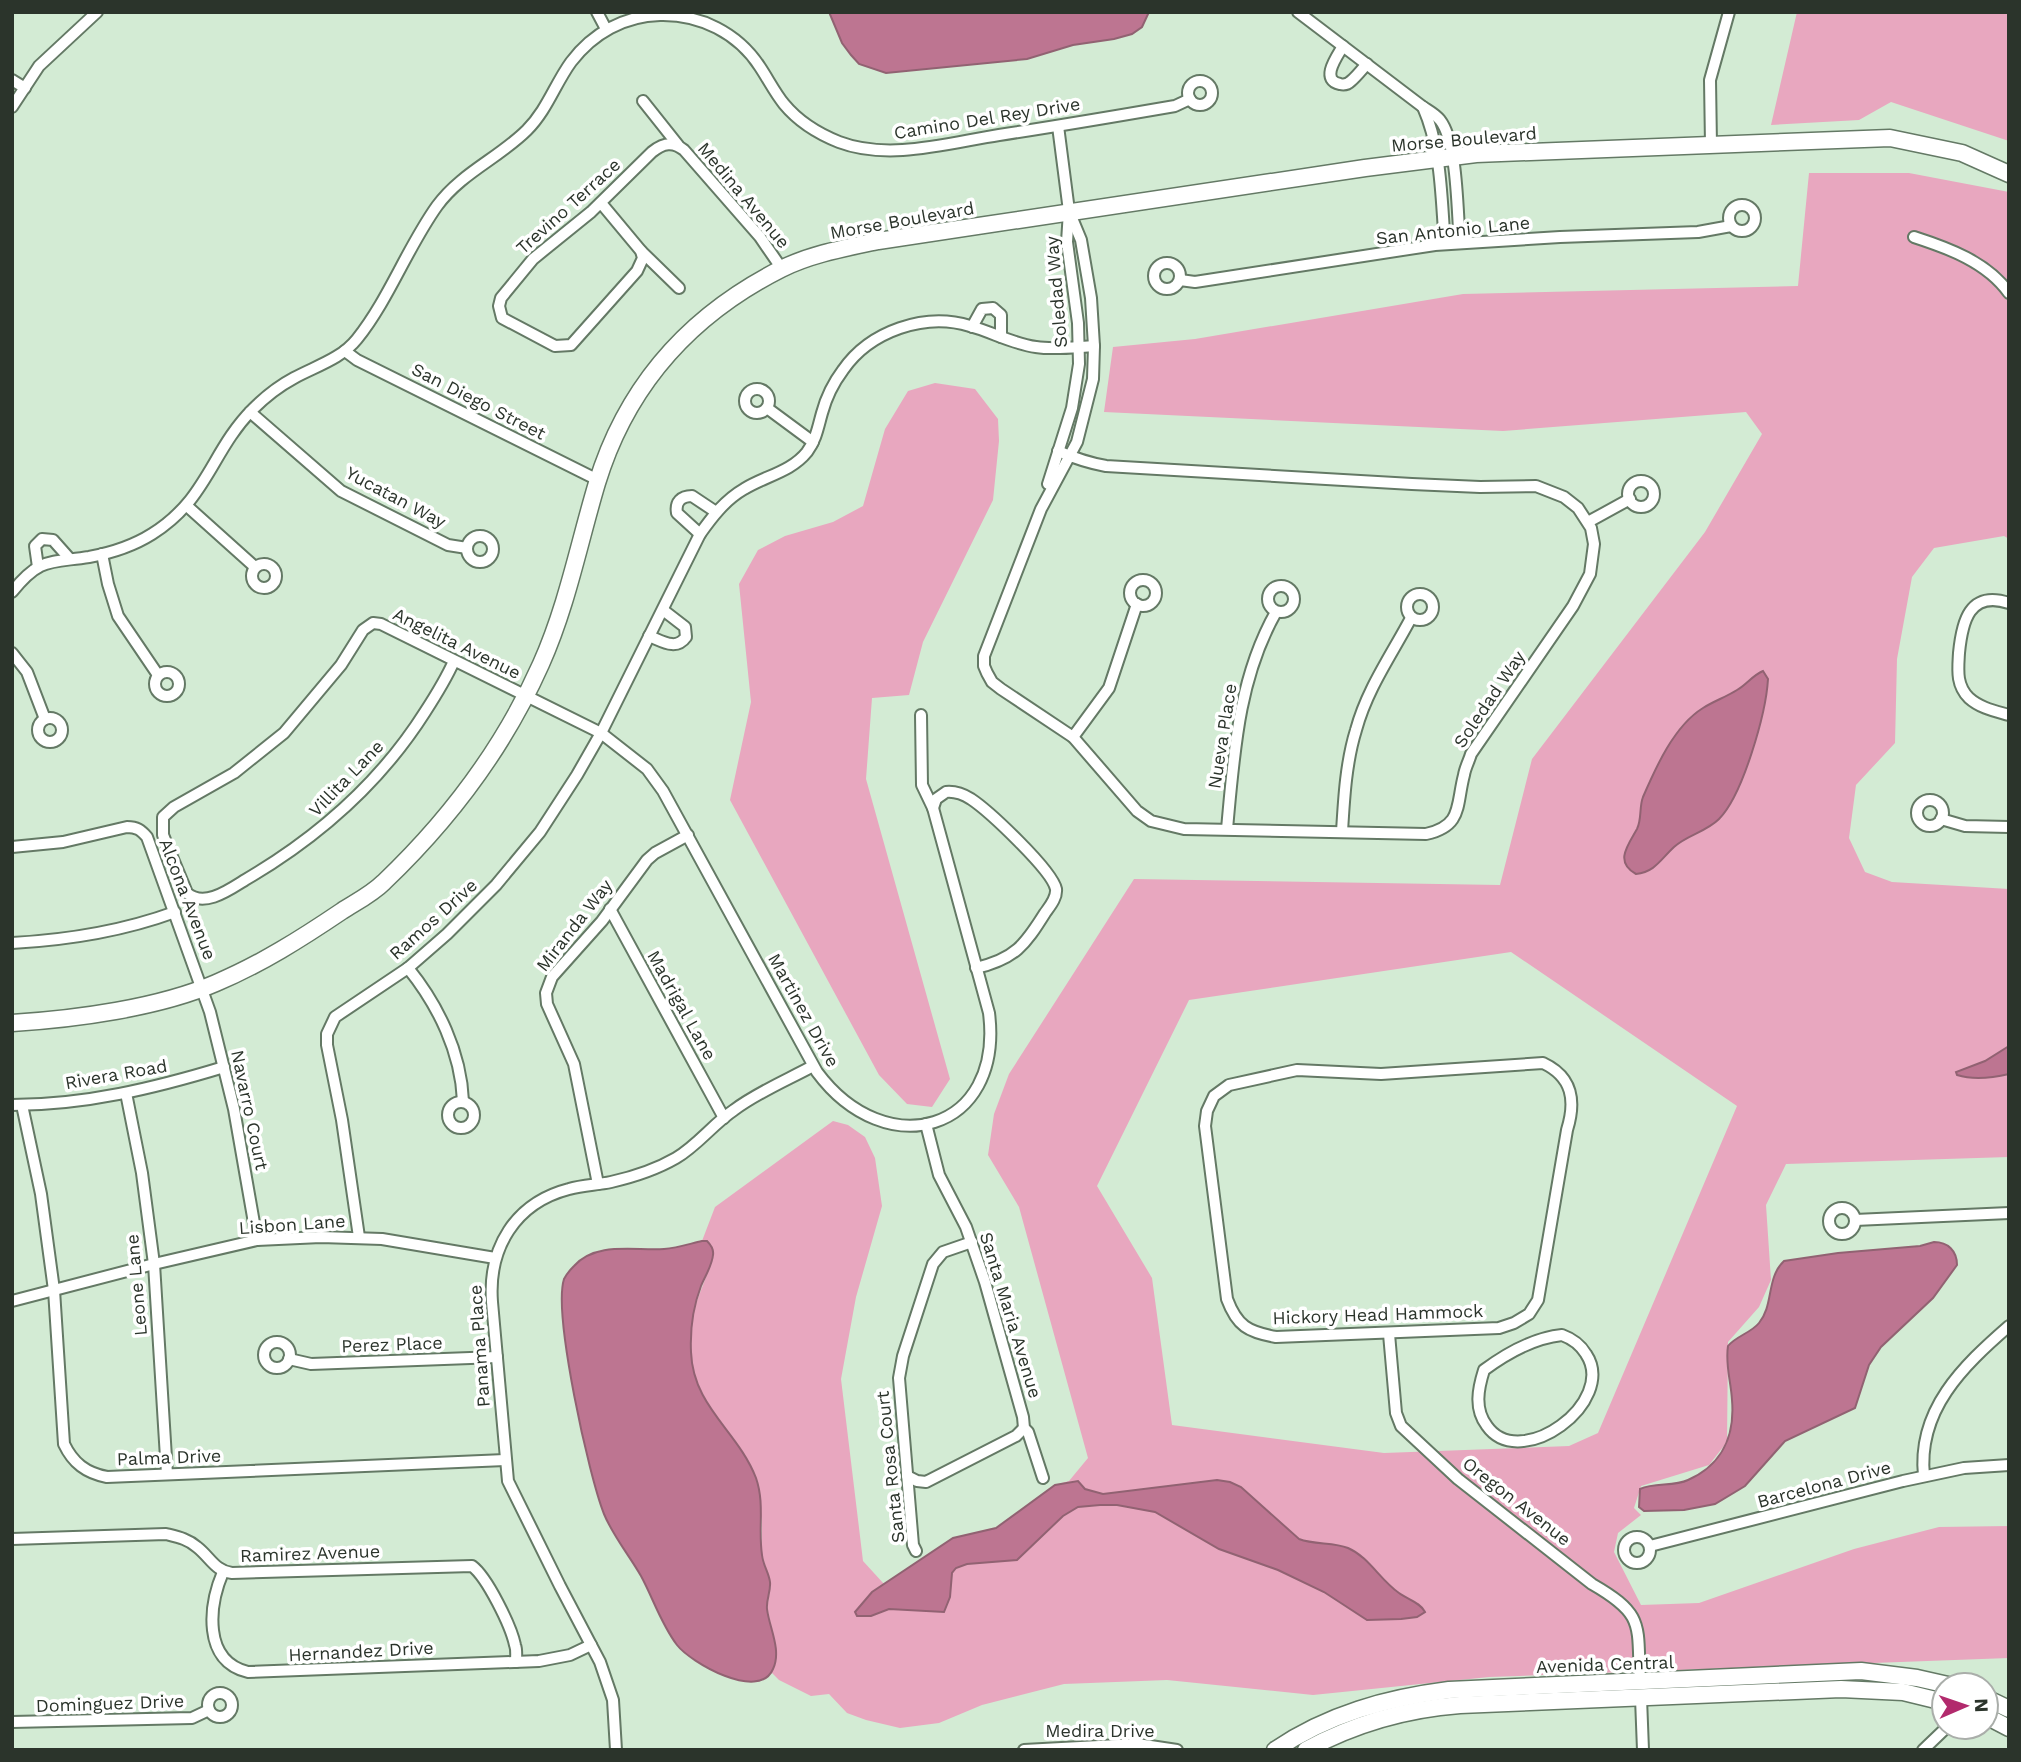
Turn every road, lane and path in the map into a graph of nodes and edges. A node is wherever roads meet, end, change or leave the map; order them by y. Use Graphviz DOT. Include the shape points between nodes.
graph roads {
  1 [pos="597,12"];
  2 [pos="1298,12"];
  3 [pos="1729,12"];
  4 [pos="90,14"];
  5 [pos="626,16"];
  6 [pos="606,29"];
  7 [pos="1343,46"];
  8 [pos="1367,64"];
  9 [pos="12,80"];
  10 [pos="24,88"];
  11 [pos="1190,99"];
  12 [pos="643,102"];
  13 [pos="12,107"];
  14 [pos="1058,125"];
  15 [pos="674,145"];
  16 [pos="1711,145"];
  17 [pos="1445,158"];
  18 [pos="2009,174"];
  19 [pos="601,204"];
  20 [pos="1069,211"];
  21 [pos="1731,226"];
  22 [pos="1914,237"];
  23 [pos="1460,243"];
  24 [pos="1445,244"];
  25 [pos="641,251"];
  26 [pos="782,269"];
  27 [pos="1180,280"];
  28 [pos="679,289"];
  29 [pos="2009,293"];
  30 [pos="972,327"];
  31 [pos="1001,337"];
  32 [pos="1094,346"];
  33 [pos="1079,347"];
  34 [pos="345,351"];
  35 [pos="767,408"];
  36 [pos="250,412"];
  37 [pos="813,442"];
  38 [pos="1063,454"];
  39 [pos="598,480"];
  40 [pos="1630,499"];
  41 [pos="187,506"];
  42 [pos="716,512"];
  43 [pos="1588,522"];
  44 [pos="700,534"];
  45 [pos="467,548"];
  46 [pos="102,554"];
  47 [pos="69,558"];
  48 [pos="255,567"];
  49 [pos="38,568"];
  50 [pos="12,592"];
  51 [pos="2009,603"];
  52 [pos="1136,604"];
  53 [pos="663,610"];
  54 [pos="1276,611"];
  55 [pos="1411,618"];
  56 [pos="649,636"];
  57 [pos="12,653"];
  58 [pos="454,661"];
  59 [pos="158,675"];
  60 [pos="526,696"];
  61 [pos="921,715"];
  62 [pos="2009,715"];
  63 [pos="45,719"];
  64 [pos="601,733"];
  65 [pos="1073,737"];
  66 [pos="933,808"];
  67 [pos="1941,819"];
  68 [pos="2009,827"];
  69 [pos="1227,829"];
  70 [pos="1342,832"];
  71 [pos="688,835"];
  72 [pos="12,847"];
  73 [pos="191,897"];
  74 [pos="610,909"];
  75 [pos="175,912"];
  76 [pos="12,943"];
  77 [pos="408,968"];
  78 [pos="976,968"];
  79 [pos="203,988"];
  80 [pos="12,1023"];
  81 [pos="813,1066"];
  82 [pos="224,1067"];
  83 [pos="126,1094"];
  84 [pos="463,1101"];
  85 [pos="17,1105"];
  86 [pos="724,1118"];
  87 [pos="926,1124"];
  88 [pos="598,1184"];
  89 [pos="2009,1213"];
  90 [pos="1855,1220"];
  91 [pos="359,1237"];
  92 [pos="257,1240"];
  93 [pos="972,1242"];
  94 [pos="495,1258"];
  95 [pos="154,1264"];
  96 [pos="54,1290"];
  97 [pos="12,1301"];
  98 [pos="1514,1323"];
  99 [pos="2009,1326"];
  100 [pos="1389,1334"];
  101 [pos="1523,1346"];
  102 [pos="497,1357"];
  103 [pos="289,1359"];
  104 [pos="1024,1428"];
  105 [pos="505,1460"];
  106 [pos="2009,1465"];
  107 [pos="167,1474"];
  108 [pos="907,1476"];
  109 [pos="1924,1476"];
  110 [pos="1043,1478"];
  111 [pos="12,1539"];
  112 [pos="1650,1546"];
  113 [pos="916,1551"];
  114 [pos="223,1572"];
  115 [pos="591,1645"];
  116 [pos="516,1662"];
  117 [pos="1930,1681"];
  118 [pos="1640,1682"];
  119 [pos="1641,1698"];
  120 [pos="1930,1699"];
  121 [pos="209,1710"];
  122 [pos="12,1722"];
  123 [pos="1147,1747"];
  124 [pos="616,1750"];
  125 [pos="1024,1750"];
  126 [pos="1177,1750"];
  127 [pos="1275,1750"];
  128 [pos="1306,1750"];
  129 [pos="1643,1750"];
  1 -- 6 [label="street"];
  2 -- 7 [label="street"];
  3 -- 16 [label="street" via="1710,80"];
  4 -- 10 [label="street"];
  5 -- 6 [label="street, Camino Del Rey Drive"];
  5 -- 14 [label="street, Camino Del Rey Drive" via="687,16 727,33 751,54 792,113 851,146 894,150"];
  6 -- 34 [label="street, Camino Del Rey Drive" via="571,62 530,127 453,187 424,226 358,338"];
  7 -- 8 [label="street"];
  7 -- 8 [label="street" via="1331,66 1335,82 1351,81"];
  8 -- 17 [label="street" via="1441,121 1448,135"];
  9 -- 10 [label="street"];
  10 -- 13 [label="street"];
  11 -- 14 [label="street, Camino Del Rey Drive" via="1175,106"];
  12 -- 15 [label="street, Medina Avenue"];
  14 -- 20 [label="street"];
  15 -- 19 [label="street, Trevino Terrace" via="659,146"];
  15 -- 26 [label="street, Medina Avenue" via="760,237"];
  16 -- 17 [label="street, Morse Boulevard"];
  16 -- 18 [label="street, Morse Boulevard" via="1890,138 1962,153"];
  17 -- 20 [label="street, Morse Boulevard"];
  17 -- 23 [label="street"];
  17 -- 24 [label="street"];
  19 -- 25 [label="street"];
  19 -- 25 [label="street, Trevino Terrace" via="533,258 509,285 499,306 502,318 555,346 577,341 641,265"];
  20 -- 26 [label="street, Morse Boulevard" via="878,241"];
  20 -- 32 [label="street, Soledad Way" via="1081,240"];
  20 -- 33 [label="street, Soledad Way" via="1067,242"];
  21 -- 23 [label="street, San Antonio Lane" via="1698,232"];
  22 -- 29 [label="street" via="1968,259 1997,278"];
  23 -- 24 [label="street, San Antonio Lane"];
  24 -- 27 [label="street, San Antonio Lane" via="1195,282"];
  25 -- 28 [label="street"];
  26 -- 39 [label="street, Morse Boulevard" via="694,326 670,351 614,435"];
  30 -- 31 [label="street, Ramos Drive"];
  30 -- 31 [label="street" via="982,309 993,308 1000,315"];
  30 -- 37 [label="street, Ramos Drive" via="948,322 907,325 871,342 842,370"];
  31 -- 33 [label="street, Ramos Drive" via="1034,347"];
  32 -- 33 [label="street, Ramos Drive"];
  32 -- 38 [label="street, Soledad Way" via="1089,402 1077,442"];
  33 -- 38 [label="street, Soledad Way"];
  34 -- 36 [label="street, Camino Del Rey Drive" via="282,385"];
  34 -- 39 [label="street, San Diego Street"];
  35 -- 37 [label="street"];
  36 -- 41 [label="street, Camino Del Rey Drive"];
  36 -- 45 [label="street, Yucatan Way" via="341,491 449,545"];
  37 -- 42 [label="street, Ramos Drive" via="797,462 742,490"];
  38 -- 43 [label="street" via="1106,466 1480,487 1536,486 1564,497"];
  38 -- 65 [label="street, Soledad Way" via="988,645 984,666 1001,690"];
  39 -- 60 [label="street, Morse Boulevard" via="558,621"];
  40 -- 43 [label="street"];
  41 -- 46 [label="street, Camino Del Rey Drive" via="149,536"];
  41 -- 48 [label="street"];
  42 -- 44 [label="street, Ramos Drive"];
  42 -- 44 [label="street" via="691,496 677,502 680,517"];
  43 -- 70 [label="street, Soledad Way" via="1594,544 1590,574 1471,754 1457,814 1438,831 1426,834"];
  44 -- 53 [label="street, Ramos Drive"];
  46 -- 47 [label="street, Camino Del Rey Drive"];
  46 -- 59 [label="street" via="118,616"];
  47 -- 49 [label="street, Camino Del Rey Drive"];
  47 -- 49 [label="street" via="53,540 42,539 35,546"];
  49 -- 50 [label="street, Camino Del Rey Drive"];
  51 -- 62 [label="street" via="1990,600 1971,609 1964,619 1958,672 1959,683 1971,700"];
  52 -- 65 [label="street" via="1109,688"];
  53 -- 56 [label="street, Ramos Drive"];
  53 -- 56 [label="street" via="685,627 686,637 673,645"];
  54 -- 69 [label="street, Nueva Place" via="1251,665 1240,709"];
  55 -- 70 [label="street" via="1371,689 1355,730"];
  56 -- 64 [label="street, Ramos Drive"];
  57 -- 63 [label="street" via="27,672"];
  58 -- 60 [label="street, Angelita Avenue"];
  58 -- 73 [label="street, Villita Lane" via="398,750 334,819 237,885 205,899"];
  58 -- 73 [label="street, Angelita Avenue" via="389,628 373,623 363,630 341,666 284,733 234,773 163,817 163,835 181,885"];
  60 -- 64 [label="street, Martinez Drive"];
  60 -- 79 [label="street, Morse Boulevard" via="463,797 382,885 298,942"];
  61 -- 66 [label="street, Martinez Drive" via="922,785"];
  64 -- 71 [label="street, Martinez Drive" via="647,769"];
  64 -- 77 [label="street, Ramos Drive" via="558,805 496,885"];
  65 -- 69 [label="street, Soledad Way" via="1131,805 1151,821 1184,829"];
  66 -- 78 [label="street, Martinez Drive"];
  66 -- 78 [label="street" via="946,792 972,800 1017,840 1056,889 1026,944 1004,960"];
  67 -- 68 [label="street" via="1965,826"];
  69 -- 70 [label="street, Soledad Way"];
  71 -- 74 [label="street, Miranda Way" via="654,853"];
  71 -- 81 [label="street, Martinez Drive"];
  72 -- 75 [label="street, Alcona Avenue" via="134,827 147,838"];
  74 -- 86 [label="street, Madrigal Lane"];
  74 -- 88 [label="street, Miranda Way" via="552,977 546,993 550,1013 574,1064"];
  75 -- 76 [label="street" via="100,933"];
  75 -- 79 [label="street, Alcona Avenue"];
  77 -- 84 [label="street" via="443,1022 463,1086"];
  77 -- 91 [label="street, Ramos Drive" via="343,1010 327,1034"];
  78 -- 87 [label="street, Martinez Drive" via="992,1034 986,1068 961,1107"];
  79 -- 80 [label="street, Morse Boulevard" via="143,1006"];
  79 -- 82 [label="street, Navarro Court"];
  81 -- 86 [label="street, Panama Place"];
  81 -- 87 [label="street, Martinez Drive" via="834,1092 866,1116 899,1127"];
  82 -- 83 [label="street, Rivera Road"];
  82 -- 92 [label="street, Navarro Court"];
  83 -- 85 [label="street, Rivera Road"];
  83 -- 95 [label="street, Leone Lane" via="144,1181"];
  85 -- 96 [label="street, Palma Drive" via="39,1185"];
  86 -- 88 [label="street, Panama Place" via="676,1158"];
  87 -- 93 [label="street, Santa Maria Avenue" via="940,1177"];
  88 -- 94 [label="street, Panama Place" via="568,1189 535,1204 509,1229"];
  89 -- 90 [label="street"];
  91 -- 92 [label="street, Lisbon Lane"];
  91 -- 94 [label="street, Lisbon Lane"];
  92 -- 95 [label="street, Lisbon Lane"];
  93 -- 104 [label="street, Santa Maria Avenue"];
  93 -- 108 [label="street, Santa Rosa Court" via="936,1259 902,1359 899,1396"];
  94 -- 102 [label="street, Panama Place" via="490,1282"];
  95 -- 96 [label="street, Lisbon Lane"];
  95 -- 107 [label="street, Leone Lane"];
  96 -- 97 [label="street, Lisbon Lane"];
  96 -- 107 [label="street, Palma Drive" via="68,1454 84,1470 107,1477"];
  98 -- 100 [label="street, Hickory Head Hammock" via="1499,1328"];
  98 -- 100 [label="street, Hickory Head Hammock" via="1529,1314 1541,1289 1573,1110 1573,1096 1555,1069 1543,1063 1381,1074 1297,1070 1229,1085 1214,1097 1205,1126 1227,1299 1234,1317 1257,1334 1276,1337"];
  98 -- 101 [label="street"];
  99 -- 109 [label="street" via="1969,1362 1941,1399 1924,1441"];
  100 -- 118 [label="street, Oregon Avenue" via="1401,1426 1458,1479 1592,1584 1617,1598 1637,1623"];
  101 -- 101 [label="street" via="1549,1336 1573,1339 1592,1362 1593,1373 1579,1411 1550,1434 1522,1442 1488,1429 1478,1399 1484,1370"];
  102 -- 103 [label="street, Perez Place" via="311,1364"];
  102 -- 105 [label="street, Panama Place"];
  104 -- 108 [label="street" via="926,1482"];
  104 -- 110 [label="street, Santa Maria Avenue"];
  105 -- 107 [label="street, Palma Drive"];
  105 -- 115 [label="street, Panama Place" via="517,1502"];
  106 -- 109 [label="street, Barcelona Drive"];
  108 -- 113 [label="street, Santa Rosa Court"];
  109 -- 112 [label="street, Barcelona Drive"];
  111 -- 114 [label="street, Ramirez Avenue" via="166,1534 190,1542"];
  114 -- 116 [label="street, Ramirez Avenue" via="472,1566 503,1615 515,1642"];
  114 -- 116 [label="street, Hernandez Drive" via="215,1597 213,1632 223,1656 238,1670 259,1673"];
  115 -- 116 [label="street, Hernandez Drive" via="555,1659"];
  115 -- 124 [label="street, Panama Place" via="611,1689"];
  117 -- 118 [label="street, Avenida Central" via="1861,1671"];
  118 -- 119 [label="street"];
  118 -- 127 [label="street, Avenida Central" via="1410,1695 1352,1711"];
  119 -- 120 [label="street, Avenida Central" via="1841,1689 1903,1692"];
  119 -- 128 [label="street, Avenida Central" via="1424,1709 1382,1718"];
  119 -- 129 [label="street"];
  121 -- 122 [label="street, Dominguez Drive" via="192,1718"];
  123 -- 125 [label="street, Medira Drive" via="1116,1744"];
  123 -- 126 [label="street, Medira Drive"];
}
